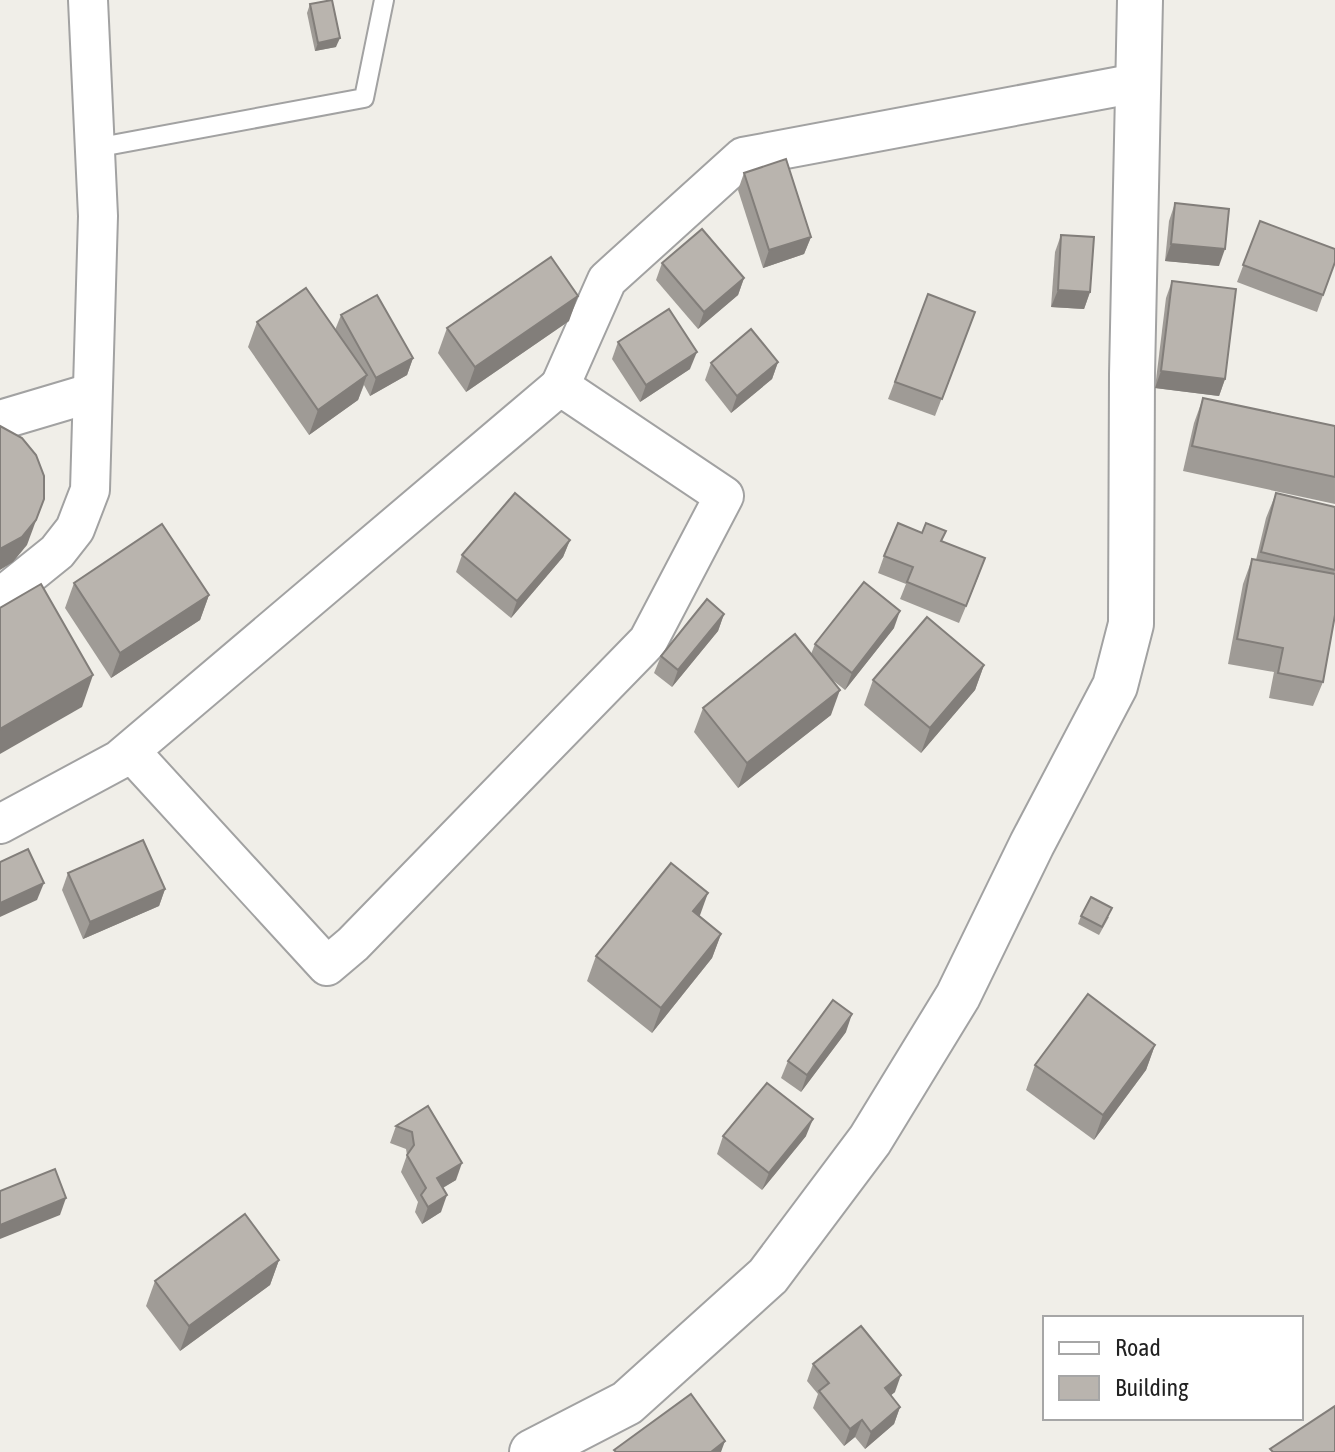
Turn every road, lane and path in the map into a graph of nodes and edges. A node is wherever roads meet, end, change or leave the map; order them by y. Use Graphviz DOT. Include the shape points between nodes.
graph roads {
  1 [pos="88,0"];
  2 [pos="384,0"];
  3 [pos="1140,0"];
  4 [pos="1137,83"];
  5 [pos="95,148"];
  6 [pos="560,386"];
  7 [pos="91,393"];
  8 [pos="0,420"];
  9 [pos="0,598"];
  10 [pos="130,751"];
  11 [pos="0,824"];
  12 [pos="532,1452"];
  1 -- 5 [label="street"];
  2 -- 5 [label="lane" via="364,98"];
  3 -- 4 [label="street"];
  4 -- 6 [label="street" via="743,157 607,280"];
  4 -- 12 [label="street" via="1131,624 1115,686 958,996 870,1140 768,1276 627,1403"];
  5 -- 7 [label="street" via="98,216"];
  6 -- 10 [label="street"];
  6 -- 10 [label="street" via="724,496 648,641 353,944 327,966"];
  7 -- 8 [label="street"];
  7 -- 9 [label="street" via="90,490 75,529 57,552"];
  10 -- 11 [label="street"];
}
